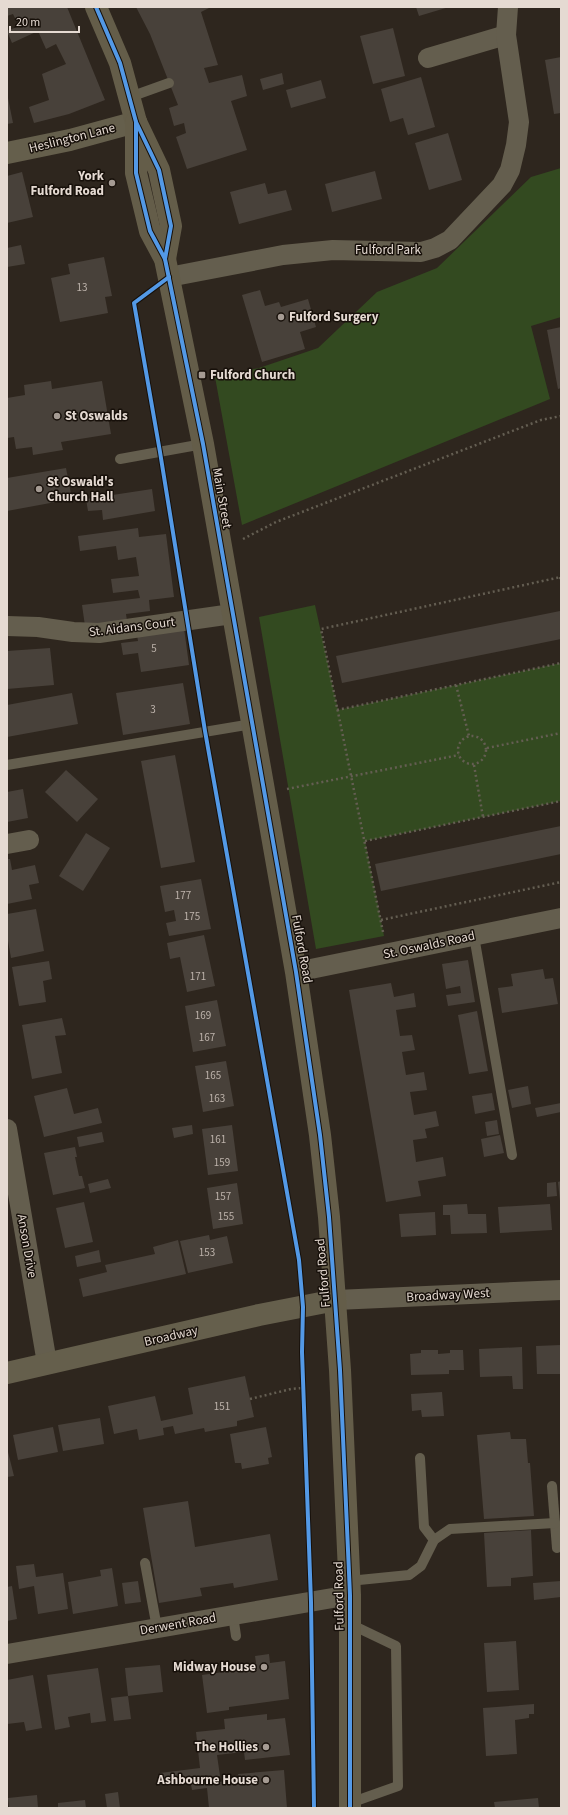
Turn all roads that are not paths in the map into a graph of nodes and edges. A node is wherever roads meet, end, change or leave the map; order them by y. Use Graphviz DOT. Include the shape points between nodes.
graph roads {
  1 [pos="96,7"];
  2 [pos="508,7"];
  3 [pos="506,35"];
  4 [pos="428,58"];
  5 [pos="169,83"];
  6 [pos="130,96"];
  7 [pos="136,122"];
  8 [pos="7,153"];
  9 [pos="167,268"];
  10 [pos="203,444"];
  11 [pos="120,460"];
  12 [pos="232,614"];
  13 [pos="7,626"];
  14 [pos="253,733"];
  15 [pos="7,765"];
  16 [pos="28,840"];
  17 [pos="7,844"];
  18 [pos="561,918"];
  19 [pos="474,936"];
  20 [pos="296,972"];
  21 [pos="7,1129"];
  22 [pos="512,1155"];
  23 [pos="561,1290"];
  24 [pos="336,1300"];
  25 [pos="47,1363"];
  26 [pos="7,1373"];
  27 [pos="420,1458"];
  28 [pos="552,1486"];
  29 [pos="555,1523"];
  30 [pos="434,1540"];
  31 [pos="557,1548"];
  32 [pos="145,1563"];
  33 [pos="350,1588"];
  34 [pos="233,1615"];
  35 [pos="350,1624"];
  36 [pos="157,1628"];
  37 [pos="236,1636"];
  38 [pos="7,1654"];
  39 [pos="350,1806"];
  1 -- 6 [label="main road, Main Street" via="120,63"];
  2 -- 3 [label="street, Fulford Park"];
  3 -- 4 [label="street"];
  3 -- 9 [label="street, Fulford Park" via="519,122 511,164 502,185 450,240 421,252 333,250"];
  5 -- 6 [label="lane"];
  6 -- 7 [label="main road, Main Street"];
  7 -- 8 [label="street, Heslington Lane" via="70,140"];
  7 -- 9 [label="main road, Main Street" via="136,174 150,231"];
  9 -- 10 [label="main road, Main Street"];
  10 -- 11 [label="lane"];
  10 -- 12 [label="main road, Main Street"];
  12 -- 13 [label="street, St. Aidans Court" via="99,633 38,626"];
  12 -- 14 [label="main road, Main Street"];
  14 -- 15 [label="lane"];
  14 -- 20 [label="main road, Fulford Road"];
  16 -- 17 [label="street"];
  18 -- 19 [label="street, St. Oswalds Road"];
  19 -- 20 [label="street, St. Oswalds Road"];
  19 -- 22 [label="lane"];
  20 -- 24 [label="main road, Fulford Road" via="320,1135"];
  21 -- 25 [label="street, Anson Drive"];
  23 -- 24 [label="street, Broadway West"];
  24 -- 25 [label="street, Broadway"];
  24 -- 33 [label="main road, Fulford Road"];
  25 -- 26 [label="street, Broadway"];
  27 -- 30 [label="lane" via="424,1527"];
  28 -- 29 [label="lane"];
  29 -- 30 [label="lane" via="450,1529"];
  29 -- 31 [label="lane"];
  30 -- 33 [label="lane" via="421,1566 409,1574"];
  32 -- 36 [label="lane"];
  33 -- 34 [label="street, Derwent Road"];
  33 -- 35 [label="main road, Fulford Road"];
  34 -- 36 [label="street, Derwent Road"];
  34 -- 37 [label="lane"];
  35 -- 39 [label="main road, Fulford Road"];
  35 -- 39 [label="lane" via="396,1646 398,1786"];
  36 -- 38 [label="street, Derwent Road"];
}
